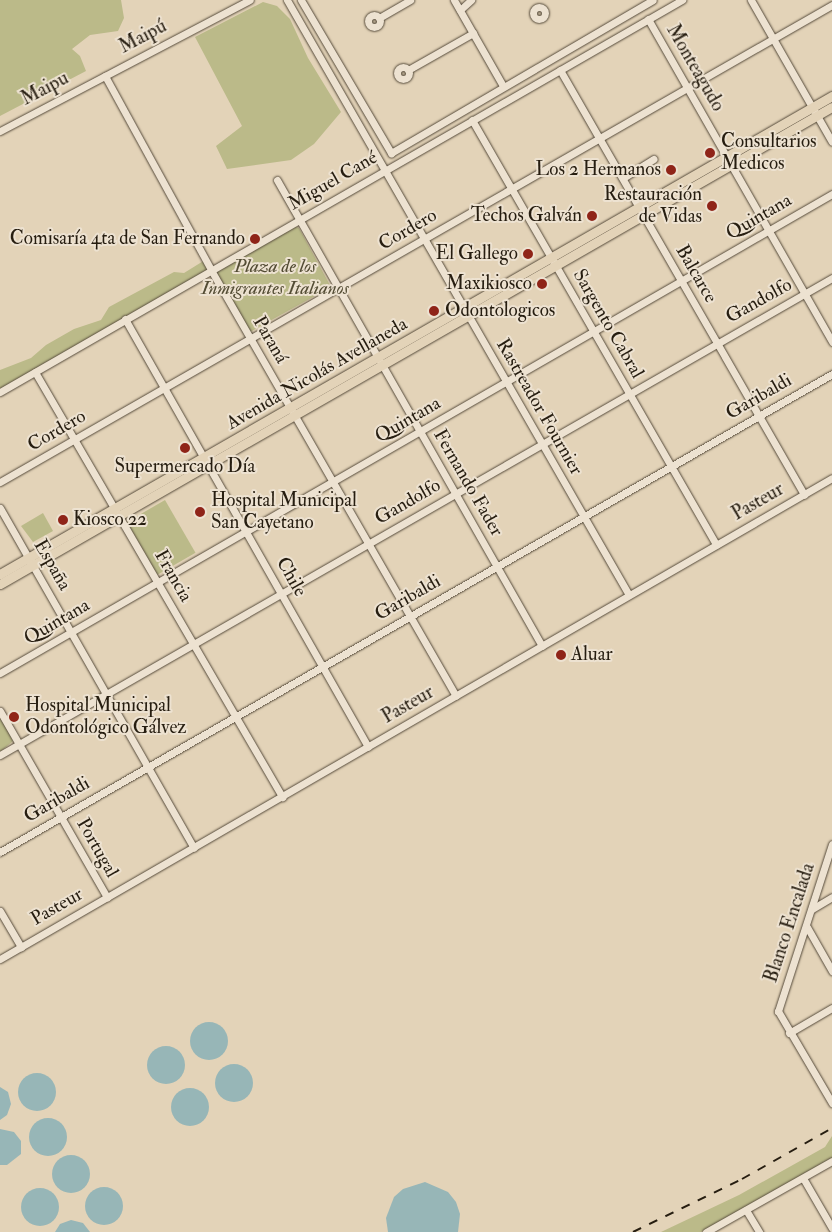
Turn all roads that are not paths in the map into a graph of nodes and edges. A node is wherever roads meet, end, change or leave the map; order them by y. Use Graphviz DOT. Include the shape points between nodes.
graph roads {
  1 [pos="250,0"];
  2 [pos="287,0"];
  3 [pos="300,0"];
  4 [pos="410,0"];
  5 [pos="464,0"];
  6 [pos="472,0"];
  7 [pos="532,0"];
  8 [pos="653,0"];
  9 [pos="682,0"];
  10 [pos="751,0"];
  11 [pos="457,5"];
  12 [pos="832,5"];
  13 [pos="536,7"];
  14 [pos="379,18"];
  15 [pos="648,19"];
  16 [pos="473,33"];
  17 [pos="773,39"];
  18 [pos="408,70"];
  19 [pos="560,70"];
  20 [pos="104,76"];
  21 [pos="503,86"];
  22 [pos="688,88"];
  23 [pos="832,96"];
  24 [pos="832,107"];
  25 [pos="814,112"];
  26 [pos="472,120"];
  27 [pos="0,131"];
  28 [pos="600,138"];
  29 [pos="832,142"];
  30 [pos="654,159"];
  31 [pos="729,161"];
  32 [pos="385,170"];
  33 [pos="622,178"];
  34 [pos="277,180"];
  35 [pos="512,189"];
  36 [pos="832,194"];
  37 [pos="641,211"];
  38 [pos="299,220"];
  39 [pos="768,230"];
  40 [pos="424,239"];
  41 [pos="554,262"];
  42 [pos="211,270"];
  43 [pos="832,278"];
  44 [pos="681,281"];
  45 [pos="338,288"];
  46 [pos="804,294"];
  47 [pos="466,312"];
  48 [pos="125,319"];
  49 [pos="594,331"];
  50 [pos="250,339"];
  51 [pos="832,342"];
  52 [pos="717,343"];
  53 [pos="380,362"];
  54 [pos="35,372"];
  55 [pos="832,374"];
  56 [pos="506,382"];
  57 [pos="164,388"];
  58 [pos="0,392"];
  59 [pos="629,394"];
  60 [pos="292,412"];
  61 [pos="758,416"];
  62 [pos="420,432"];
  63 [pos="75,440"];
  64 [pos="542,444"];
  65 [pos="206,461"];
  66 [pos="671,466"];
  67 [pos="832,478"];
  68 [pos="0,482"];
  69 [pos="333,482"];
  70 [pos="455,494"];
  71 [pos="804,494"];
  72 [pos="0,508"];
  73 [pos="117,512"];
  74 [pos="584,516"];
  75 [pos="246,532"];
  76 [pos="368,544"];
  77 [pos="716,545"];
  78 [pos="31,562"];
  79 [pos="496,566"];
  80 [pos="0,574"];
  81 [pos="158,583"];
  82 [pos="0,584"];
  83 [pos="281,594"];
  84 [pos="629,595"];
  85 [pos="410,616"];
  86 [pos="71,633"];
  87 [pos="194,645"];
  88 [pos="542,646"];
  89 [pos="322,666"];
  90 [pos="0,673"];
  91 [pos="107,695"];
  92 [pos="456,696"];
  93 [pos="0,711"];
  94 [pos="235,716"];
  95 [pos="19,744"];
  96 [pos="368,747"];
  97 [pos="0,756"];
  98 [pos="148,767"];
  99 [pos="282,797"];
  100 [pos="61,817"];
  101 [pos="832,844"];
  102 [pos="194,848"];
  103 [pos="0,852"];
  104 [pos="106,897"];
  105 [pos="832,898"];
  106 [pos="812,909"];
  107 [pos="0,911"];
  108 [pos="807,927"];
  109 [pos="21,947"];
  110 [pos="0,959"];
  111 [pos="832,971"];
  112 [pos="832,1008"];
  113 [pos="790,1033"];
  114 [pos="832,1103"];
  115 [pos="832,1162"];
  116 [pos="803,1178"];
  117 [pos="746,1210"];
  118 [pos="832,1228"];
  119 [pos="706,1232"];
  120 [pos="759,1232"];
  1 -- 20 [label="street, Maipú"];
  2 -- 32 [label="street, Rastreador Fournier"];
  3 -- 21 [label="street" via="391,153"];
  4 -- 14 [label="street"];
  5 -- 11 [label="street"];
  6 -- 11 [label="street"];
  7 -- 13 [label="street"];
  8 -- 21 [label="street"];
  9 -- 15 [label="street, Miguel Cané"];
  10 -- 17 [label="street"];
  11 -- 16 [label="street"];
  12 -- 17 [label="street, Cordero"];
  15 -- 19 [label="street, Miguel Cané"];
  15 -- 22 [label="street, Monteagudo"];
  16 -- 18 [label="street"];
  16 -- 21 [label="street"];
  17 -- 22 [label="street, Cordero"];
  17 -- 25 [label="street"];
  19 -- 26 [label="street, Miguel Cané"];
  19 -- 28 [label="street, Balcarce"];
  20 -- 27 [label="street, Maipu"];
  20 -- 42 [label="street, Paraná"];
  22 -- 28 [label="street, Cordero"];
  22 -- 31 [label="street, Monteagudo"];
  23 -- 25 [label="main road, Avenida Nicolás Avellaneda"];
  24 -- 25 [label="main road, Avenida Nicolás Avellaneda"];
  25 -- 29 [label="street"];
  25 -- 31 [label="main road, Avenida Nicolás Avellaneda"];
  26 -- 32 [label="street, Miguel Cané"];
  26 -- 35 [label="street, Sargento Cabral"];
  28 -- 33 [label="street, Balcarce"];
  28 -- 35 [label="street, Cordero"];
  30 -- 33 [label="street"];
  31 -- 37 [label="main road, Avenida Nicolás Avellaneda"];
  31 -- 39 [label="street, Monteagudo"];
  32 -- 38 [label="street, Miguel Cané"];
  32 -- 40 [label="street, Rastreador Fournier"];
  33 -- 37 [label="street, Balcarce"];
  34 -- 38 [label="street, Fernando Fader"];
  35 -- 40 [label="street, Cordero"];
  35 -- 41 [label="street, Sargento Cabral"];
  36 -- 39 [label="street, Quintana"];
  37 -- 41 [label="main road, Avenida Nicolás Avellaneda"];
  37 -- 44 [label="street, Balcarce"];
  38 -- 42 [label="street, Miguel Cané"];
  38 -- 45 [label="street, Fernando Fader"];
  39 -- 44 [label="street, Quintana"];
  39 -- 46 [label="street, Monteagudo"];
  40 -- 45 [label="street, Cordero"];
  40 -- 47 [label="street, Rastreador Fournier"];
  41 -- 47 [label="main road, Avenida Nicolás Avellaneda"];
  41 -- 49 [label="street, Sargento Cabral"];
  42 -- 48 [label="street, Miguel Cané"];
  42 -- 50 [label="street, Paraná"];
  43 -- 46 [label="street, Gandolfo"];
  44 -- 49 [label="street, Quintana"];
  44 -- 52 [label="street, Balcarce"];
  45 -- 50 [label="street, Cordero"];
  45 -- 53 [label="street, Fernando Fader"];
  46 -- 51 [label="street, Monteagudo"];
  46 -- 52 [label="street, Gandolfo"];
  47 -- 53 [label="main road, Avenida Nicolás Avellaneda"];
  47 -- 56 [label="street, Rastreador Fournier"];
  48 -- 54 [label="street, Miguel Cané"];
  48 -- 57 [label="street, Chile"];
  49 -- 56 [label="street, Quintana"];
  49 -- 59 [label="street, Sargento Cabral"];
  50 -- 57 [label="street, Cordero"];
  50 -- 60 [label="street, Paraná"];
  52 -- 59 [label="street, Gandolfo"];
  52 -- 61 [label="street, Balcarce"];
  53 -- 60 [label="main road, Avenida Nicolás Avellaneda"];
  53 -- 62 [label="street, Fernando Fader"];
  54 -- 58 [label="street, Miguel Cané"];
  54 -- 63 [label="street, Francia"];
  55 -- 61 [label="street, Garibaldi"];
  56 -- 62 [label="street, Quintana"];
  56 -- 64 [label="street, Rastreador Fournier"];
  57 -- 63 [label="street, Cordero"];
  57 -- 65 [label="street, Chile"];
  59 -- 64 [label="street, Gandolfo"];
  59 -- 66 [label="street, Sargento Cabral"];
  60 -- 65 [label="main road, Avenida Nicolás Avellaneda"];
  60 -- 69 [label="street, Paraná"];
  61 -- 66 [label="street, Garibaldi"];
  61 -- 71 [label="street, Balcarce"];
  62 -- 69 [label="street, Quintana"];
  62 -- 70 [label="street, Fernando Fader"];
  63 -- 68 [label="street, Cordero"];
  63 -- 73 [label="street, Francia"];
  64 -- 70 [label="street, Gandolfo"];
  64 -- 74 [label="street, Rastreador Fournier"];
  65 -- 73 [label="main road, Avenida Nicolás Avellaneda"];
  65 -- 75 [label="street, Chile"];
  66 -- 74 [label="street, Garibaldi"];
  66 -- 77 [label="street, Sargento Cabral"];
  67 -- 71 [label="street, Pasteur"];
  69 -- 75 [label="street, Quintana"];
  69 -- 76 [label="street, Paraná"];
  70 -- 76 [label="street, Gandolfo"];
  70 -- 79 [label="street, Fernando Fader"];
  71 -- 77 [label="street, Pasteur"];
  72 -- 78 [label="street, España"];
  73 -- 78 [label="main road, Avenida Nicolás Avellaneda"];
  73 -- 81 [label="street, Francia"];
  74 -- 79 [label="street, Garibaldi"];
  74 -- 84 [label="street, Rastreador Fournier"];
  75 -- 81 [label="street, Quintana"];
  75 -- 83 [label="street, Chile"];
  76 -- 83 [label="street, Gandolfo"];
  76 -- 85 [label="street, Paraná"];
  77 -- 84 [label="street, Pasteur"];
  78 -- 80 [label="main road, Avenida Nicolás Avellaneda"];
  78 -- 82 [label="main road, Avenida Nicolás Avellaneda"];
  78 -- 86 [label="street, España"];
  79 -- 85 [label="street, Garibaldi"];
  79 -- 88 [label="street, Fernando Fader"];
  81 -- 86 [label="street, Quintana"];
  81 -- 87 [label="street, Francia"];
  83 -- 87 [label="street, Gandolfo"];
  83 -- 89 [label="street, Chile"];
  84 -- 88 [label="street, Pasteur"];
  85 -- 89 [label="street, Garibaldi"];
  85 -- 92 [label="street, Paraná"];
  86 -- 90 [label="street, Quintana"];
  86 -- 91 [label="street, España"];
  87 -- 91 [label="street, Gandolfo"];
  87 -- 94 [label="street, Francia"];
  88 -- 92 [label="street, Pasteur"];
  89 -- 94 [label="street, Garibaldi"];
  89 -- 96 [label="street, Chile"];
  91 -- 95 [label="street, Gandolfo"];
  91 -- 98 [label="street, España"];
  92 -- 96 [label="street, Pasteur"];
  93 -- 95 [label="street, Portugal"];
  94 -- 98 [label="street, Garibaldi"];
  94 -- 99 [label="street, Francia"];
  95 -- 97 [label="street, Gandolfo"];
  95 -- 100 [label="street, Portugal"];
  96 -- 99 [label="street, Pasteur"];
  98 -- 100 [label="street, Garibaldi"];
  98 -- 102 [label="street, España"];
  99 -- 102 [label="street, Pasteur"];
  100 -- 103 [label="street, Garibaldi"];
  100 -- 104 [label="street, Portugal"];
  101 -- 106 [label="street, Blanco Encalada"];
  102 -- 104 [label="street, Pasteur"];
  104 -- 109 [label="street, Pasteur"];
  105 -- 106 [label="street"];
  106 -- 108 [label="street, Blanco Encalada"];
  107 -- 109 [label="street"];
  108 -- 111 [label="street"];
  108 -- 113 [label="street, Blanco Encalada" via="778,1012"];
  109 -- 110 [label="street, Pasteur"];
  112 -- 113 [label="street"];
  113 -- 114 [label="street"];
  115 -- 116 [label="street"];
  116 -- 117 [label="street"];
  116 -- 118 [label="street"];
  117 -- 119 [label="street"];
  117 -- 120 [label="street"];
}
